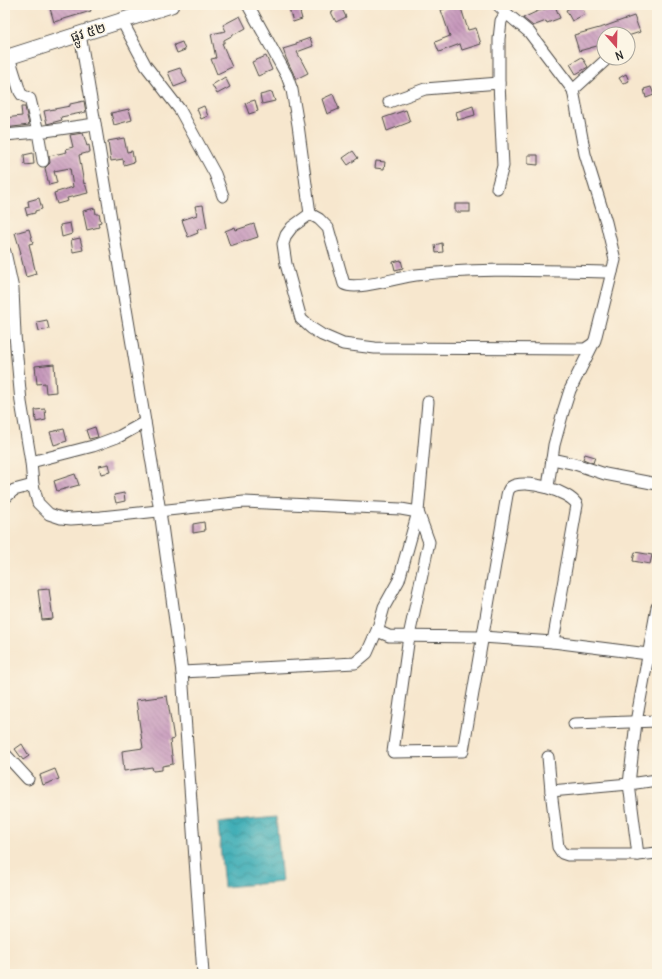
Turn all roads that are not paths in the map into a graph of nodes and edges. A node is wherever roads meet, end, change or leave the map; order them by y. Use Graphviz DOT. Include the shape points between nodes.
graph roads {
  1 [pos="172,5"];
  2 [pos="248,5"];
  3 [pos="502,9"];
  4 [pos="122,21"];
  5 [pos="80,34"];
  6 [pos="7,57"];
  7 [pos="599,66"];
  8 [pos="499,83"];
  9 [pos="573,90"];
  10 [pos="390,102"];
  11 [pos="95,124"];
  12 [pos="38,132"];
  13 [pos="5,135"];
  14 [pos="43,161"];
  15 [pos="497,188"];
  16 [pos="223,196"];
  17 [pos="310,214"];
  18 [pos="5,252"];
  19 [pos="612,272"];
  20 [pos="591,346"];
  21 [pos="428,402"];
  22 [pos="145,422"];
  23 [pos="552,459"];
  24 [pos="31,462"];
  25 [pos="657,484"];
  26 [pos="33,485"];
  27 [pos="548,487"];
  28 [pos="5,498"];
  29 [pos="160,511"];
  30 [pos="418,512"];
  31 [pos="657,608"];
  32 [pos="655,626"];
  33 [pos="378,628"];
  34 [pos="409,636"];
  35 [pos="482,637"];
  36 [pos="554,642"];
  37 [pos="648,654"];
  38 [pos="182,672"];
  39 [pos="657,721"];
  40 [pos="636,722"];
  41 [pos="574,724"];
  42 [pos="5,754"];
  43 [pos="548,757"];
  44 [pos="28,779"];
  45 [pos="657,780"];
  46 [pos="629,784"];
  47 [pos="551,792"];
  48 [pos="657,853"];
  49 [pos="638,855"];
  50 [pos="203,974"];
  1 -- 4 [label="street, ផ្លូវ ៥២"];
  2 -- 17 [label="street" via="292,90"];
  3 -- 8 [label="street" via="499,33"];
  3 -- 9 [label="street" via="529,32"];
  4 -- 5 [label="street, ផ្លូវ ៥២"];
  4 -- 16 [label="street" via="146,66 180,110 215,174"];
  5 -- 6 [label="street, ផ្លូវ ៥២"];
  5 -- 11 [label="street"];
  6 -- 12 [label="street" via="20,92 30,99"];
  7 -- 9 [label="street"];
  8 -- 10 [label="street" via="425,89"];
  8 -- 15 [label="street" via="503,166"];
  9 -- 19 [label="street" via="586,154 613,248 615,260"];
  11 -- 12 [label="street"];
  11 -- 22 [label="street"];
  12 -- 13 [label="street"];
  12 -- 14 [label="street"];
  17 -- 19 [label="street" via="328,228 344,284 349,286 416,275 463,272"];
  17 -- 20 [label="street" via="292,227 282,244 301,319 322,335 343,344 375,348 585,349"];
  18 -- 24 [label="street" via="13,289 21,402"];
  19 -- 20 [label="street" via="595,340"];
  20 -- 23 [label="street" via="570,390"];
  21 -- 30 [label="street"];
  22 -- 24 [label="street" via="120,436"];
  22 -- 29 [label="street"];
  23 -- 25 [label="street" via="605,474"];
  23 -- 27 [label="street"];
  24 -- 26 [label="street"];
  26 -- 28 [label="street" via="14,490"];
  26 -- 29 [label="street" via="38,503 49,514 60,518"];
  27 -- 35 [label="street" via="520,484 509,489"];
  27 -- 36 [label="street" via="564,493 577,505"];
  29 -- 30 [label="street" via="244,502 401,509"];
  29 -- 38 [label="street"];
  30 -- 33 [label="street" via="399,580 384,607"];
  30 -- 34 [label="street" via="429,542"];
  31 -- 32 [label="street"];
  32 -- 37 [label="street"];
  33 -- 34 [label="street" via="389,636"];
  33 -- 38 [label="street" via="367,653 355,663"];
  34 -- 35 [label="street"];
  34 -- 35 [label="street" via="393,752 463,751"];
  35 -- 36 [label="street"];
  36 -- 37 [label="street"];
  37 -- 40 [label="street"];
  38 -- 50 [label="street"];
  39 -- 40 [label="street"];
  40 -- 41 [label="street"];
  40 -- 46 [label="street"];
  42 -- 44 [label="street"];
  43 -- 47 [label="street"];
  45 -- 46 [label="street"];
  46 -- 47 [label="street"];
  46 -- 49 [label="street"];
  47 -- 49 [label="street" via="558,847 562,853"];
  48 -- 49 [label="street"];
}
